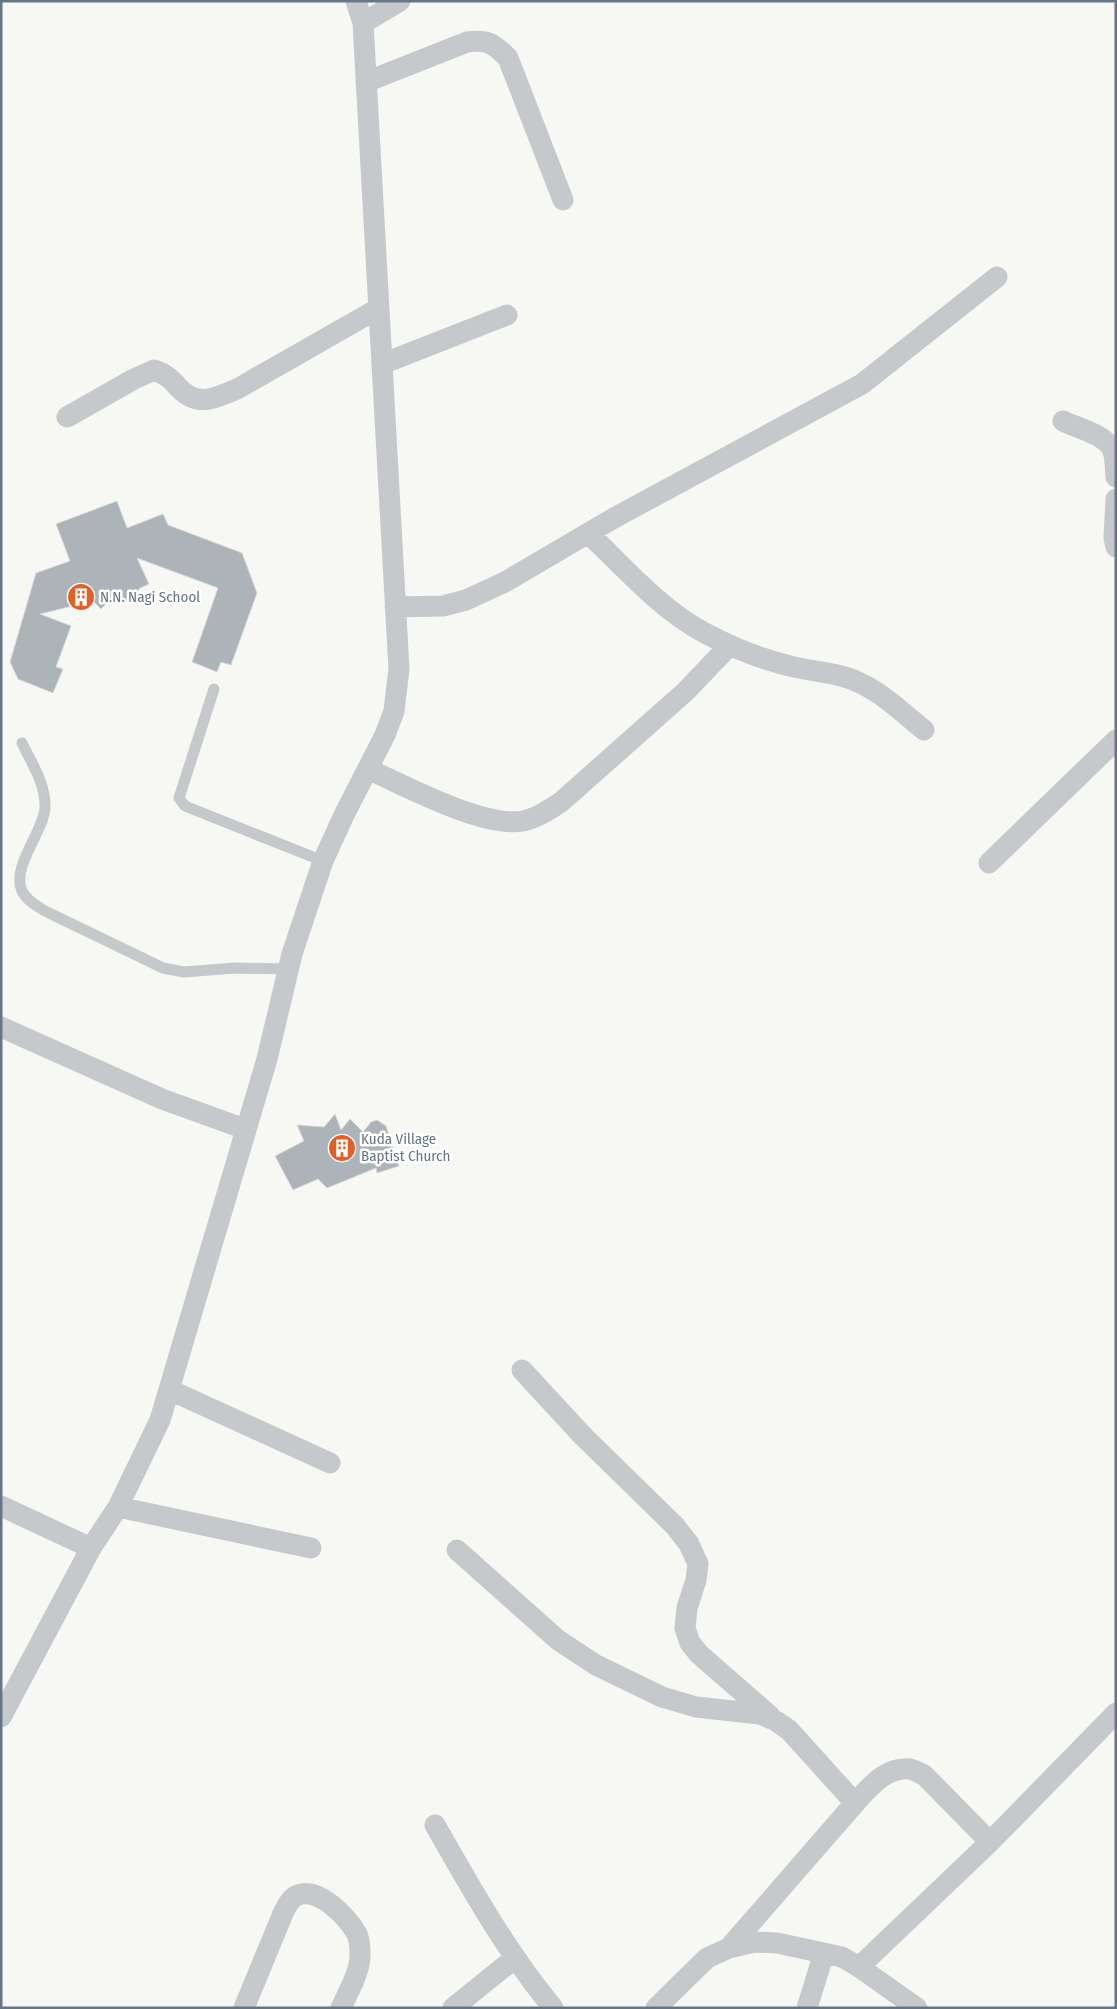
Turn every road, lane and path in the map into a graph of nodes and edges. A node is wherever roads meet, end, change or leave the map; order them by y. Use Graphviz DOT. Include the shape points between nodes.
graph roads {
  1 [pos="356,1"];
  2 [pos="400,1"];
  3 [pos="363,23"];
  4 [pos="366,82"];
  5 [pos="563,200"];
  6 [pos="996,277"];
  7 [pos="379,308"];
  8 [pos="507,314"];
  9 [pos="382,364"];
  10 [pos="67,417"];
  11 [pos="1063,421"];
  12 [pos="1116,477"];
  13 [pos="1116,500"];
  14 [pos="588,533"];
  15 [pos="1116,547"];
  16 [pos="395,607"];
  17 [pos="730,645"];
  18 [pos="214,689"];
  19 [pos="924,730"];
  20 [pos="1116,740"];
  21 [pos="22,743"];
  22 [pos="368,769"];
  23 [pos="323,860"];
  24 [pos="989,863"];
  25 [pos="287,969"];
  26 [pos="1,1027"];
  27 [pos="246,1129"];
  28 [pos="522,1370"];
  29 [pos="170,1390"];
  30 [pos="330,1463"];
  31 [pos="1,1506"];
  32 [pos="118,1507"];
  33 [pos="91,1548"];
  34 [pos="311,1548"];
  35 [pos="457,1550"];
  36 [pos="1116,1713"];
  37 [pos="1,1717"];
  38 [pos="776,1721"];
  39 [pos="855,1803"];
  40 [pos="435,1825"];
  41 [pos="990,1842"];
  42 [pos="729,1948"];
  43 [pos="824,1953"];
  44 [pos="514,1958"];
  45 [pos="859,1966"];
  46 [pos="244,2008"];
  47 [pos="341,2008"];
  48 [pos="453,2008"];
  49 [pos="553,2008"];
  50 [pos="656,2008"];
  51 [pos="808,2008"];
  52 [pos="917,2008"];
  1 -- 3 [label="street"];
  2 -- 3 [label="street"];
  3 -- 4 [label="street"];
  4 -- 5 [label="street" via="467,42 481,40 496,46 508,58"];
  4 -- 7 [label="street"];
  6 -- 14 [label="street" via="862,384"];
  7 -- 9 [label="street"];
  7 -- 10 [label="street" via="237,390 219,397 193,400 167,374 154,370"];
  8 -- 9 [label="street"];
  9 -- 16 [label="street"];
  11 -- 12 [label="street" via="1101,438 1112,448"];
  13 -- 15 [label="street"];
  14 -- 16 [label="street" via="505,582 466,600 443,606"];
  14 -- 17 [label="street" via="657,598 702,631"];
  16 -- 22 [label="street" via="399,669 394,711"];
  17 -- 19 [label="street" via="793,667 861,683"];
  17 -- 22 [label="street" via="685,692 561,802 539,816 503,822 469,813"];
  18 -- 23 [label="lane" via="179,798 181,802"];
  20 -- 24 [label="street"];
  21 -- 25 [label="lane" via="40,778 45,801 41,822 21,872 22,892 30,902 163,968 184,972 234,968"];
  22 -- 23 [label="street"];
  23 -- 25 [label="street"];
  25 -- 27 [label="street" via="267,1059"];
  26 -- 27 [label="street" via="162,1099"];
  27 -- 29 [label="street"];
  28 -- 38 [label="street" via="689,1544 698,1564 687,1608 685,1628 690,1642 698,1654"];
  29 -- 30 [label="street"];
  29 -- 32 [label="street" via="160,1420"];
  31 -- 33 [label="street"];
  32 -- 33 [label="street"];
  32 -- 34 [label="street"];
  33 -- 37 [label="street"];
  35 -- 38 [label="street" via="558,1640 596,1665 662,1697 696,1706 760,1714"];
  36 -- 41 [label="street"];
  38 -- 39 [label="street" via="789,1730"];
  39 -- 41 [label="street" via="891,1771 910,1769 924,1775"];
  39 -- 42 [label="street"];
  40 -- 44 [label="street"];
  41 -- 45 [label="street"];
  42 -- 43 [label="street" via="754,1942 777,1943"];
  42 -- 50 [label="street" via="707,1958"];
  43 -- 45 [label="street" via="842,1957"];
  43 -- 51 [label="street"];
  44 -- 48 [label="street"];
  44 -- 49 [label="street"];
  45 -- 52 [label="street"];
  46 -- 47 [label="street" via="284,1910 294,1896 304,1893 313,1894 334,1907 357,1935 361,1954 358,1968"];
}
